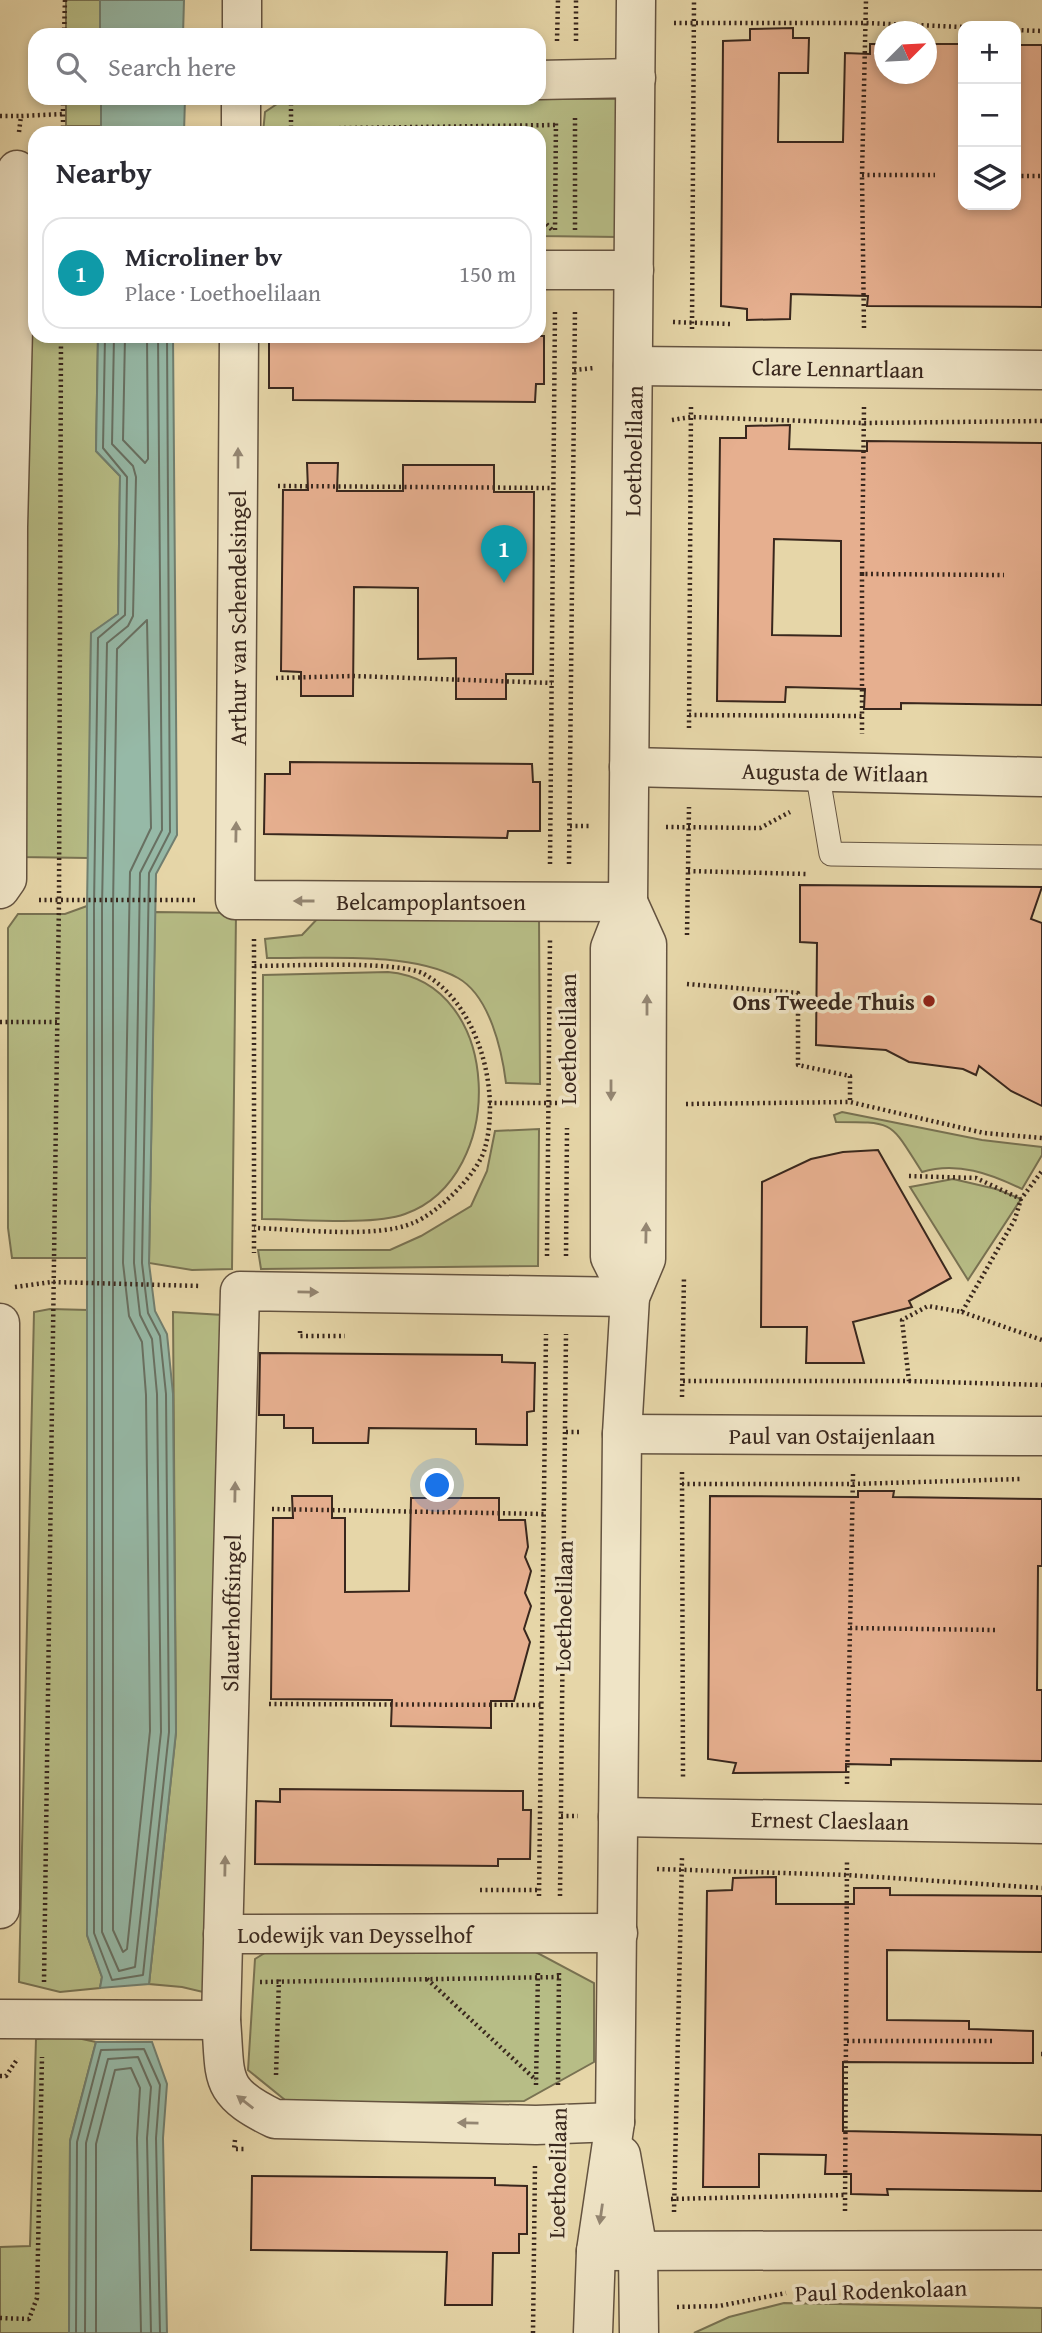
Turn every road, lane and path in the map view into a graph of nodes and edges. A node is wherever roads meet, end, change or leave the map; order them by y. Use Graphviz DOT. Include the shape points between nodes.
graph roads {
  1 [pos="65,0"];
  2 [pos="242,0"];
  3 [pos="576,0"];
  4 [pos="866,0"];
  5 [pos="636,12"];
  6 [pos="866,23"];
  7 [pos="958,27"];
  8 [pos="64,28"];
  9 [pos="242,28"];
  10 [pos="1021,30"];
  11 [pos="1042,32"];
  12 [pos="636,78"];
  13 [pos="557,80"];
  14 [pos="63,105"];
  15 [pos="245,105"];
  16 [pos="291,105"];
  17 [pos="0,116"];
  18 [pos="20,116"];
  19 [pos="556,125"];
  20 [pos="63,126"];
  21 [pos="255,126"];
  22 [pos="291,126"];
  23 [pos="538,126"];
  24 [pos="17,170"];
  25 [pos="862,175"];
  26 [pos="935,175"];
  27 [pos="1021,176"];
  28 [pos="1042,176"];
  29 [pos="546,223"];
  30 [pos="555,232"];
  31 [pos="556,270"];
  32 [pos="634,270"];
  33 [pos="61,343"];
  34 [pos="239,343"];
  35 [pos="633,366"];
  36 [pos="864,368"];
  37 [pos="1042,370"];
  38 [pos="691,417"];
  39 [pos="1042,421"];
  40 [pos="864,423"];
  41 [pos="238,485"];
  42 [pos="553,488"];
  43 [pos="4,527"];
  44 [pos="862,574"];
  45 [pos="1004,575"];
  46 [pos="237,679"];
  47 [pos="552,682"];
  48 [pos="689,715"];
  49 [pos="862,716"];
  50 [pos="629,767"];
  51 [pos="817,771"];
  52 [pos="862,772"];
  53 [pos="1042,778"];
  54 [pos="570,826"];
  55 [pos="831,854"];
  56 [pos="1042,857"];
  57 [pos="688,871"];
  58 [pos="0,890"];
  59 [pos="59,900"];
  60 [pos="168,900"];
  61 [pos="244,901"];
  62 [pos="550,901"];
  63 [pos="628,902"];
  64 [pos="254,967"];
  65 [pos="687,984"];
  66 [pos="57,1021"];
  67 [pos="0,1022"];
  68 [pos="567,1090"];
  69 [pos="1042,1138"];
  70 [pos="1042,1171"];
  71 [pos="909,1176"];
  72 [pos="1021,1199"];
  73 [pos="254,1228"];
  74 [pos="52,1282"];
  75 [pos="177,1283"];
  76 [pos="13,1287"];
  77 [pos="247,1291"];
  78 [pos="556,1296"];
  79 [pos="629,1297"];
  80 [pos="962,1312"];
  81 [pos="0,1323"];
  82 [pos="1042,1340"];
  83 [pos="682,1381"];
  84 [pos="909,1381"];
  85 [pos="1042,1385"];
  86 [pos="622,1434"];
  87 [pos="854,1435"];
  88 [pos="1042,1436"];
  89 [pos="1028,1479"];
  90 [pos="682,1484"];
  91 [pos="853,1484"];
  92 [pos="234,1509"];
  93 [pos="544,1514"];
  94 [pos="850,1628"];
  95 [pos="995,1630"];
  96 [pos="1,1655"];
  97 [pos="229,1704"];
  98 [pos="541,1704"];
  99 [pos="618,1817"];
  100 [pos="846,1821"];
  101 [pos="1042,1824"];
  102 [pos="618,1867"];
  103 [pos="847,1875"];
  104 [pos="1042,1888"];
  105 [pos="0,1909"];
  106 [pos="549,1933"];
  107 [pos="618,1933"];
  108 [pos="223,1934"];
  109 [pos="279,1969"];
  110 [pos="559,1977"];
  111 [pos="427,1979"];
  112 [pos="538,1979"];
  113 [pos="278,1981"];
  114 [pos="224,1983"];
  115 [pos="0,2019"];
  116 [pos="43,2019"];
  117 [pos="221,2020"];
  118 [pos="847,2041"];
  119 [pos="993,2041"];
  120 [pos="536,2080"];
  121 [pos="275,2119"];
  122 [pos="615,2122"];
  123 [pos="547,2124"];
  124 [pos="846,2195"];
  125 [pos="628,2196"];
  126 [pos="555,2244"];
  127 [pos="845,2250"];
  128 [pos="1042,2250"];
  129 [pos="596,2251"];
  130 [pos="638,2251"];
  131 [pos="797,2291"];
  132 [pos="0,2318"];
  133 [pos="638,2321"];
  134 [pos="533,2333"];
  135 [pos="593,2333"];
  1 -- 8 [label="path"];
  2 -- 9 [label="street"];
  3 -- 13 [label="path"];
  4 -- 6 [label="path"];
  5 -- 6 [label="path"];
  5 -- 12 [label="street, Loethoelilaan"];
  6 -- 7 [label="path"];
  6 -- 25 [label="path"];
  10 -- 11 [label="path"];
  12 -- 13 [label="street"];
  12 -- 32 [label="street, Loethoelilaan"];
  13 -- 19 [label="path"];
  13 -- 31 [label="path"];
  14 -- 20 [label="path"];
  15 -- 21 [label="street"];
  16 -- 22 [label="path"];
  17 -- 18 [label="path"];
  19 -- 23 [label="path"];
  19 -- 30 [label="path"];
  24 -- 43 [label="street"];
  25 -- 26 [label="path"];
  25 -- 36 [label="path"];
  27 -- 28 [label="path"];
  29 -- 30 [label="path"];
  30 -- 31 [label="path"];
  31 -- 32 [label="street"];
  31 -- 42 [label="path"];
  31 -- 54 [label="path"];
  32 -- 35 [label="street, Loethoelilaan"];
  33 -- 59 [label="path"];
  41 -- 34 [label="street, Arthur van Schendelsingel, one-way"];
  35 -- 36 [label="street, Clare Lennartlaan"];
  35 -- 50 [label="street, Loethoelilaan"];
  36 -- 37 [label="street, Clare Lennartlaan"];
  36 -- 40 [label="path"];
  38 -- 40 [label="path"];
  39 -- 40 [label="path"];
  40 -- 44 [label="path"];
  41 -- 42 [label="path"];
  41 -- 46 [label="street, Arthur van Schendelsingel"];
  42 -- 47 [label="path"];
  43 -- 58 [label="street" via="7,879"];
  44 -- 45 [label="path"];
  44 -- 49 [label="path"];
  46 -- 47 [label="path"];
  61 -- 46 [label="street, Arthur van Schendelsingel, one-way"];
  47 -- 62 [label="path"];
  48 -- 49 [label="path"];
  49 -- 52 [label="path"];
  50 -- 51 [label="street, Augusta de Witlaan"];
  50 -- 63 [label="street, Loethoelilaan"];
  51 -- 52 [label="street, Augusta de Witlaan"];
  51 -- 55 [label="lane"];
  52 -- 53 [label="street, Augusta de Witlaan"];
  55 -- 56 [label="lane"];
  55 -- 57 [label="path" via="826,875"];
  59 -- 60 [label="path"];
  59 -- 66 [label="path"];
  62 -- 61 [label="street, Belcampoplantsoen, one-way"];
  61 -- 64 [label="path"];
  62 -- 63 [label="street, Belcampoplantsoen"];
  62 -- 78 [label="path"];
  63 -- 79 [label="street, Loethoelilaan" via="610,948 610,1257"];
  64 -- 73 [label="path"];
  64 -- 73 [label="path" via="347,965 422,973 452,995 480,1040 489,1104 485,1150 457,1192 413,1223 367,1231"];
  65 -- 69 [label="path" via="798,993 798,1065 850,1076 850,1102 984,1133"];
  66 -- 67 [label="path"];
  66 -- 74 [label="path"];
  68 -- 78 [label="path, Loethoelilaan"];
  70 -- 72 [label="path"];
  71 -- 72 [label="path" via="976,1178"];
  72 -- 80 [label="path" via="1015,1219"];
  73 -- 77 [label="path"];
  74 -- 75 [label="path"];
  74 -- 76 [label="path"];
  74 -- 116 [label="path"];
  77 -- 78 [label="street, one-way"];
  92 -- 77 [label="street, Slauerhoffsingel, one-way"];
  78 -- 79 [label="street"];
  78 -- 93 [label="path"];
  78 -- 106 [label="path, Loethoelilaan"];
  79 -- 86 [label="street, Loethoelilaan"];
  80 -- 82 [label="path"];
  80 -- 84 [label="path" via="928,1306 902,1320"];
  81 -- 96 [label="street"];
  83 -- 84 [label="path"];
  84 -- 85 [label="path"];
  86 -- 87 [label="street, Paul van Ostaijenlaan"];
  86 -- 99 [label="street, Loethoelilaan"];
  87 -- 88 [label="street, Paul van Ostaijenlaan"];
  87 -- 91 [label="path"];
  89 -- 91 [label="path"];
  90 -- 91 [label="path"];
  91 -- 94 [label="path"];
  92 -- 93 [label="path"];
  92 -- 97 [label="street, Slauerhoffsingel"];
  93 -- 98 [label="path"];
  94 -- 95 [label="path"];
  94 -- 100 [label="path"];
  96 -- 105 [label="street"];
  97 -- 98 [label="path"];
  108 -- 97 [label="street, Slauerhoffsingel, one-way"];
  98 -- 106 [label="path"];
  99 -- 100 [label="street, Ernest Claeslaan"];
  99 -- 102 [label="street, Loethoelilaan"];
  100 -- 101 [label="street, Ernest Claeslaan"];
  100 -- 103 [label="path"];
  102 -- 103 [label="path"];
  102 -- 107 [label="street, Loethoelilaan"];
  103 -- 104 [label="path"];
  103 -- 118 [label="path"];
  106 -- 107 [label="street, Lodewijk van Deysselhof"];
  106 -- 108 [label="street, Lodewijk van Deysselhof"];
  106 -- 110 [label="path, Loethoelilaan"];
  106 -- 112 [label="path"];
  107 -- 122 [label="street, Loethoelilaan"];
  108 -- 114 [label="street, Lodewijk van Deysselhof"];
  109 -- 113 [label="path"];
  110 -- 112 [label="path"];
  110 -- 123 [label="path, Loethoelilaan"];
  111 -- 112 [label="path"];
  111 -- 113 [label="path"];
  111 -- 120 [label="path"];
  112 -- 120 [label="path"];
  113 -- 114 [label="path"];
  113 -- 121 [label="path"];
  114 -- 117 [label="street, Lodewijk van Deysselhof"];
  115 -- 116 [label="street"];
  116 -- 117 [label="street"];
  116 -- 132 [label="path" via="37,2298 29,2319"];
  121 -- 117 [label="street, Lodewijk van Deysselhof, one-way" via="243,2103 226,2080"];
  118 -- 119 [label="path"];
  118 -- 124 [label="path"];
  120 -- 123 [label="path"];
  123 -- 121 [label="street, Lodewijk van Deysselhof, one-way"];
  122 -- 123 [label="street, Lodewijk van Deysselhof"];
  122 -- 125 [label="street, Loethoelilaan"];
  122 -- 129 [label="street, Loethoelilaan, one-way"];
  123 -- 126 [label="path, Loethoelilaan"];
  123 -- 134 [label="path"];
  124 -- 125 [label="path"];
  124 -- 127 [label="path"];
  125 -- 130 [label="street, Loethoelilaan"];
  127 -- 128 [label="street, Paul Rodenkolaan"];
  127 -- 130 [label="street, Paul Rodenkolaan"];
  129 -- 130 [label="street, Paul Rodenkolaan"];
  129 -- 135 [label="street, Loethoelilaan"];
  130 -- 133 [label="street, Loethoelilaan"];
  131 -- 133 [label="path, Paul Rodenkolaan"];
}
